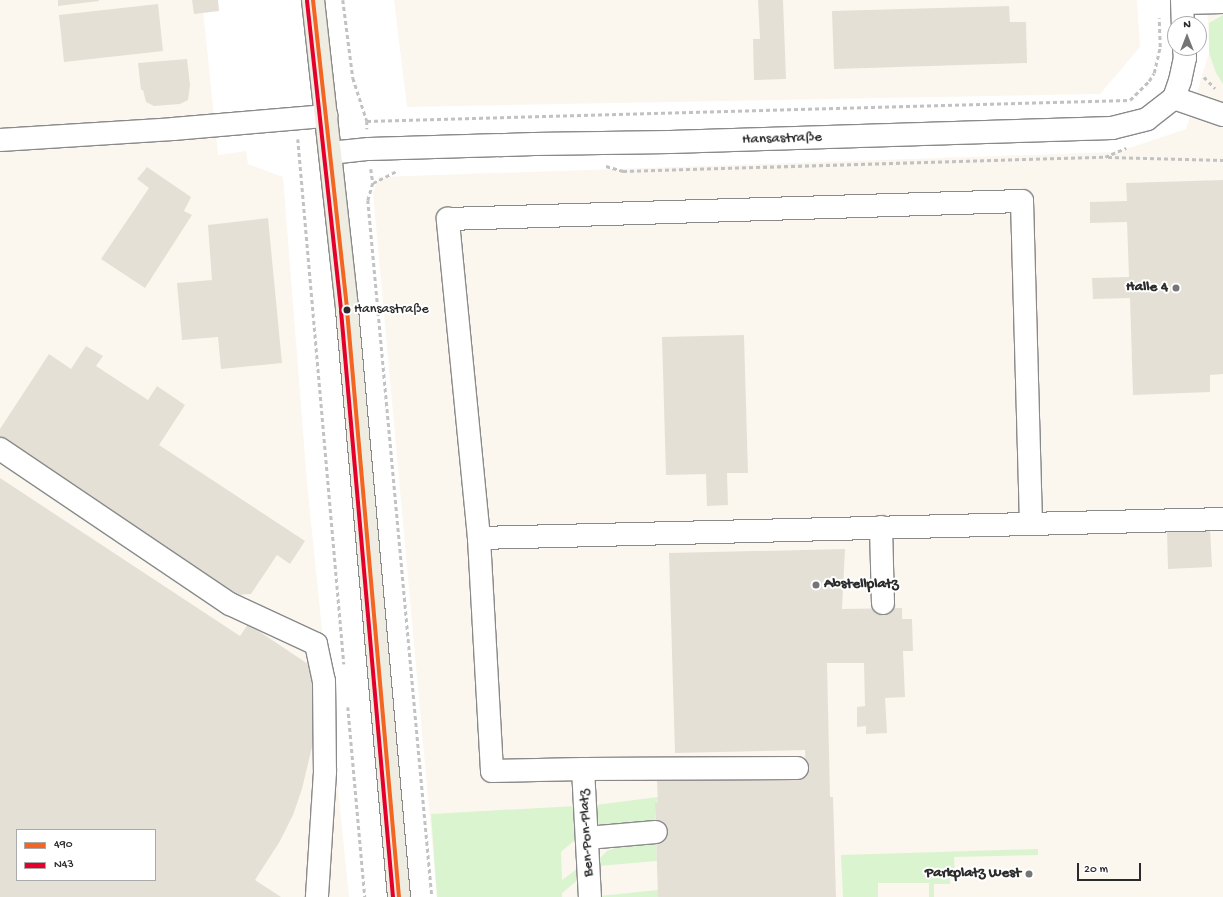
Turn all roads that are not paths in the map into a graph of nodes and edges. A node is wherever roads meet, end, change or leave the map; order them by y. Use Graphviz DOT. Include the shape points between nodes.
graph roads {
  1 [pos="313,0"];
  2 [pos="1223,2"];
  3 [pos="1183,9"];
  4 [pos="1185,56"];
  5 [pos="1174,98"];
  6 [pos="1223,114"];
  7 [pos="326,116"];
  8 [pos="0,136"];
  9 [pos="330,153"];
  10 [pos="0,449"];
  11 [pos="1223,519"];
  12 [pos="1031,524"];
  13 [pos="881,527"];
  14 [pos="479,538"];
  15 [pos="883,603"];
  16 [pos="797,768"];
  17 [pos="583,769"];
  18 [pos="656,832"];
  19 [pos="587,838"];
  20 [pos="396,862"];
  21 [pos="317,897"];
  22 [pos="398,897"];
  23 [pos="409,897"];
  24 [pos="590,897"];
  1 -- 7 [label="main road"];
  2 -- 3 [label="street"];
  4 -- 5 [label="street"];
  5 -- 6 [label="street"];
  5 -- 9 [label="street, Hansastraße" via="1148,119 1112,128 369,149"];
  7 -- 8 [label="street" via="173,129"];
  7 -- 9 [label="main road"];
  9 -- 20 [label="main road" via="347,310"];
  10 -- 21 [label="street" via="230,604 316,644 324,681 325,772"];
  11 -- 12 [label="street"];
  12 -- 13 [label="street"];
  12 -- 14 [label="street" via="1022,201 448,219"];
  13 -- 14 [label="street"];
  13 -- 15 [label="street"];
  14 -- 17 [label="street" via="492,771"];
  16 -- 17 [label="street"];
  17 -- 19 [label="street, Ben-Pon-Platz"];
  18 -- 19 [label="street"];
  19 -- 24 [label="street, Ben-Pon-Platz"];
  20 -- 22 [label="main road"];
  20 -- 23 [label="street"];
}
